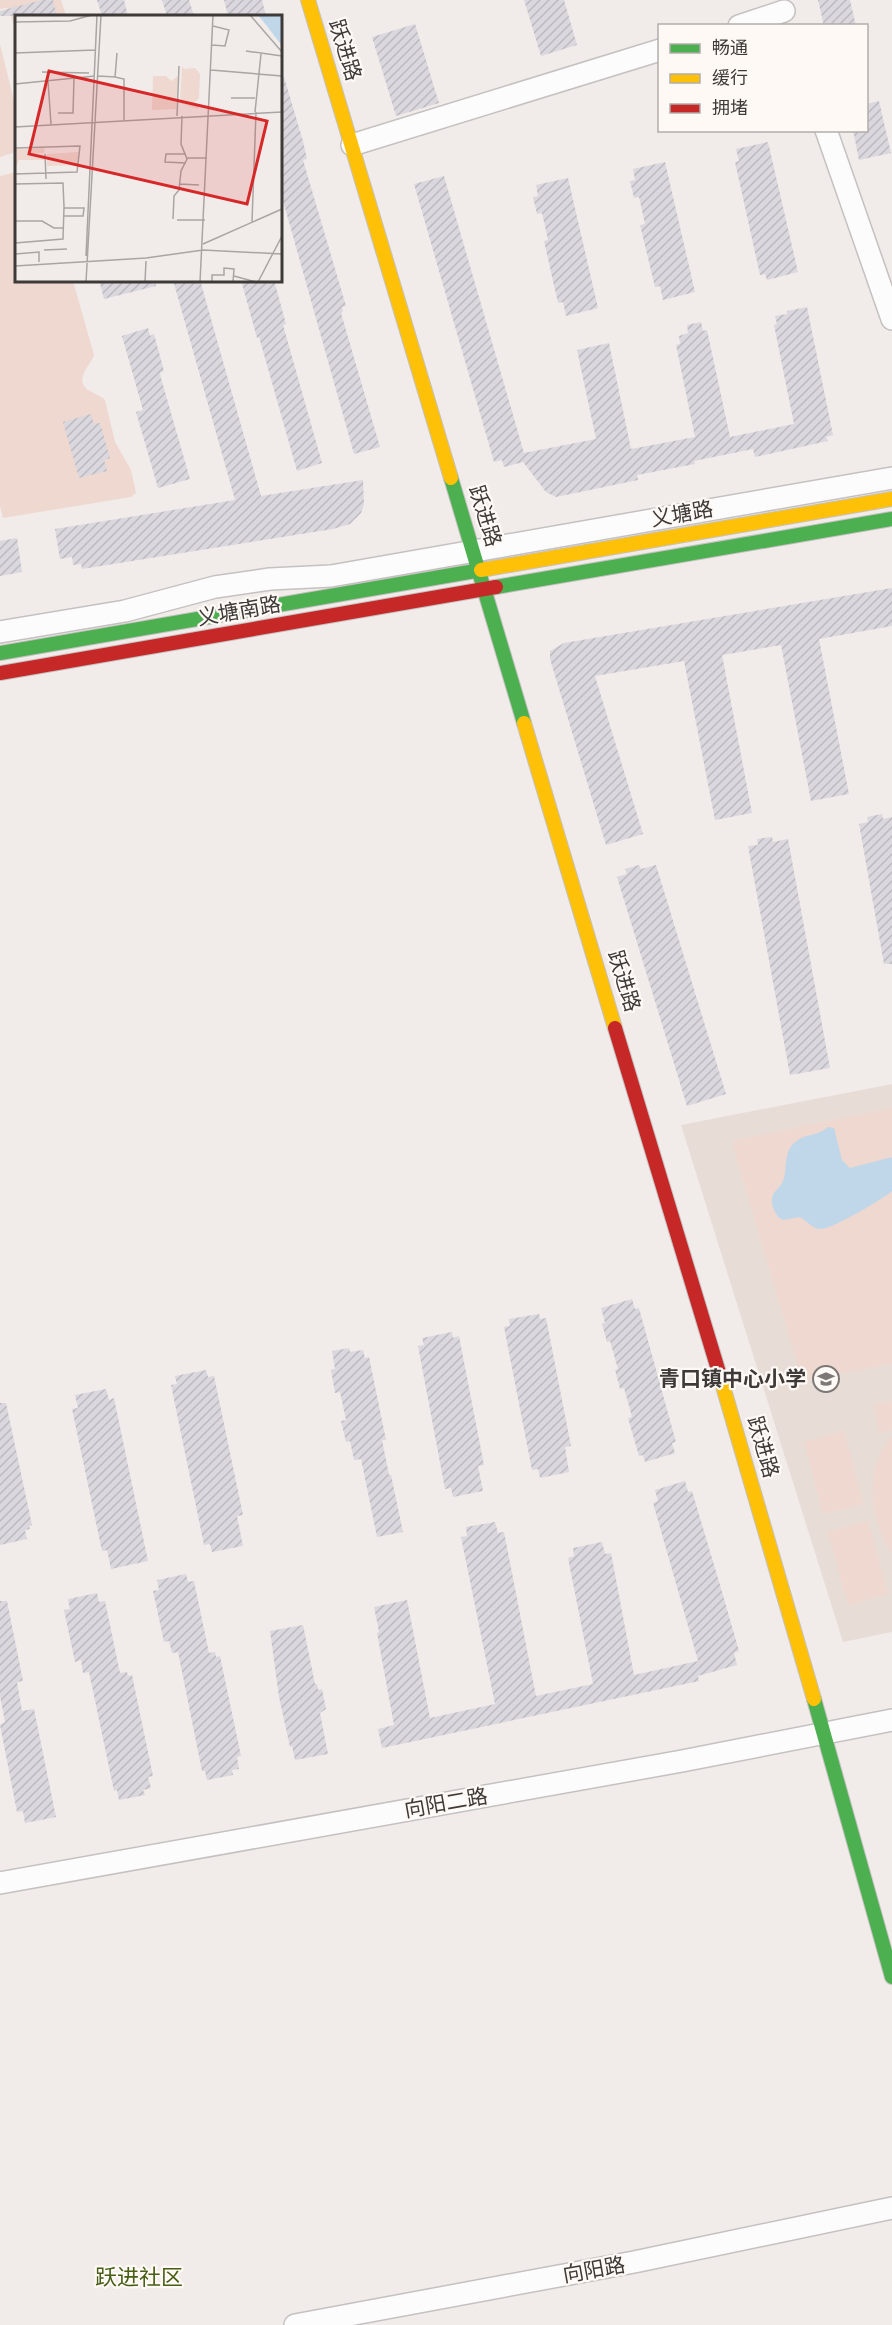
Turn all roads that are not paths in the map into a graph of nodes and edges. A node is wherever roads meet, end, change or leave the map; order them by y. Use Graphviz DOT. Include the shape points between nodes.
graph roads {
  1 [pos="308,0"];
  2 [pos="785,12"];
  3 [pos="745,24"];
  4 [pos="658,51"];
  5 [pos="827,132"];
  6 [pos="352,145"];
  7 [pos="892,319"];
  8 [pos="892,478"];
  9 [pos="892,499"];
  10 [pos="892,519"];
  11 [pos="477,560"];
  12 [pos="485,589"];
  13 [pos="0,632"];
  14 [pos="0,653"];
  15 [pos="0,673"];
  16 [pos="892,1719"];
  17 [pos="824,1733"];
  18 [pos="0,1883"];
  19 [pos="892,1977"];
  20 [pos="892,2208"];
  21 [pos="295,2325"];
  1 -- 6 [label="street, 跃进路"];
  2 -- 3 [label="street"];
  4 -- 6 [label="street"];
  5 -- 7 [label="street"];
  6 -- 11 [label="street, 跃进路"];
  8 -- 11 [label="street"];
  9 -- 11 [label="street, 义塘路"];
  10 -- 12 [label="street, 义塘路"];
  11 -- 12 [label="street, 跃进路"];
  11 -- 13 [label="street" via="215,587 125,611"];
  11 -- 14 [label="street, 义塘南路"];
  12 -- 15 [label="street, 义塘南路"];
  12 -- 17 [label="street, 跃进路"];
  16 -- 17 [label="street, 向阳二路"];
  17 -- 18 [label="street, 向阳二路"];
  17 -- 19 [label="street, 跃进路"];
  20 -- 21 [label="street, 向阳路" via="634,2262"];
}
